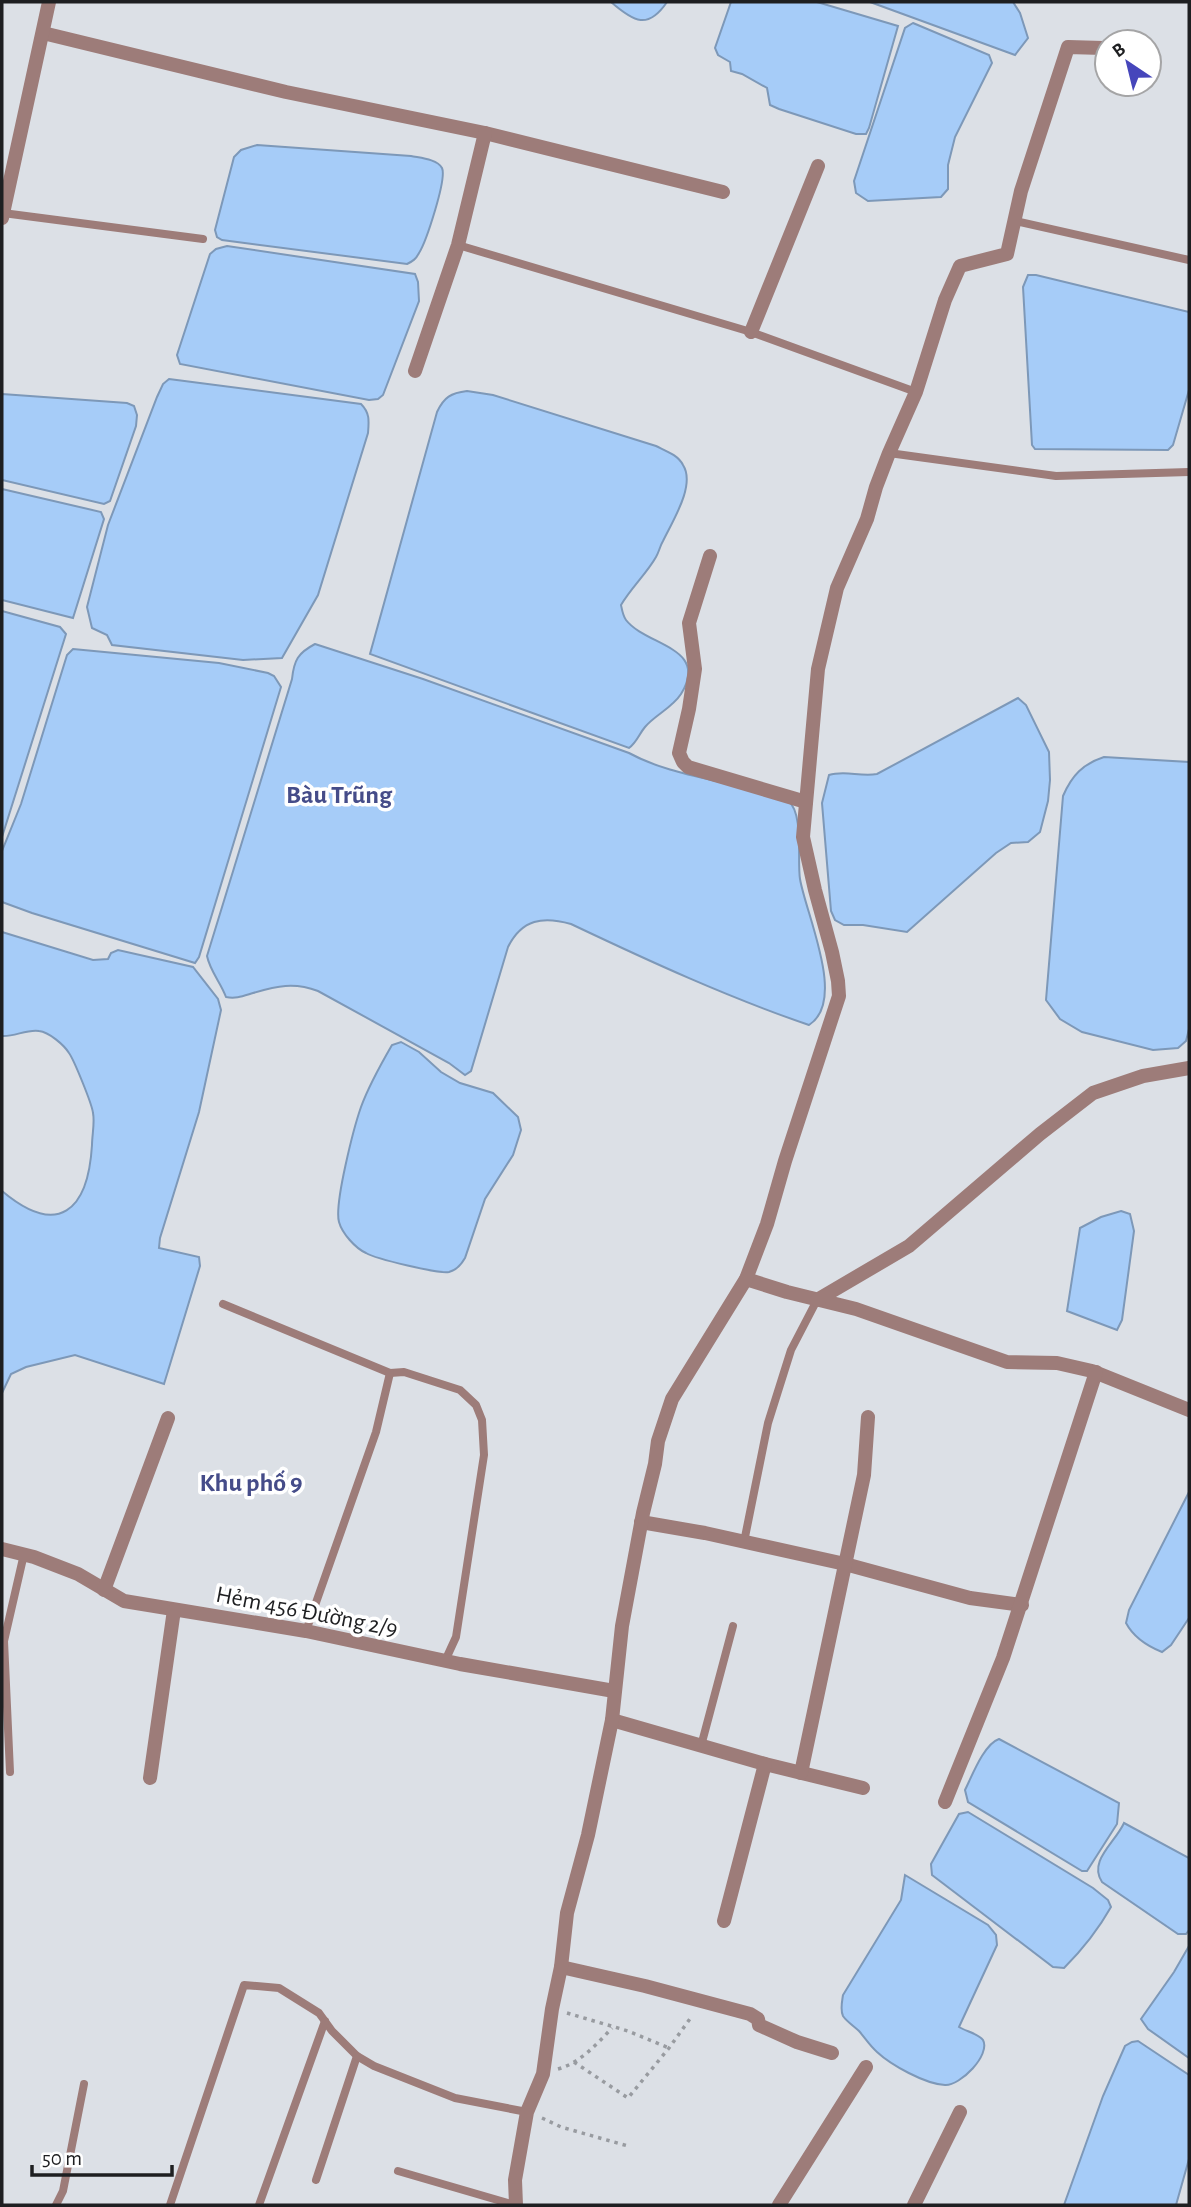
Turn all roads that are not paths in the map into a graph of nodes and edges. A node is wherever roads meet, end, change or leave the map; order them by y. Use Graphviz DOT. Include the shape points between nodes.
graph roads {
  1 [pos="49,2"];
  2 [pos="43,33"];
  3 [pos="1093,48"];
  4 [pos="485,134"];
  5 [pos="818,166"];
  6 [pos="723,192"];
  7 [pos="2,215"];
  8 [pos="1015,221"];
  9 [pos="203,239"];
  10 [pos="458,245"];
  11 [pos="1189,260"];
  12 [pos="751,332"];
  13 [pos="415,370"];
  14 [pos="916,392"];
  15 [pos="889,453"];
  16 [pos="1189,472"];
  17 [pos="710,556"];
  18 [pos="806,802"];
  19 [pos="1189,1068"];
  20 [pos="746,1279"];
  21 [pos="817,1300"];
  22 [pos="223,1304"];
  23 [pos="1097,1372"];
  24 [pos="390,1373"];
  25 [pos="1189,1410"];
  26 [pos="868,1417"];
  27 [pos="168,1418"];
  28 [pos="641,1522"];
  29 [pos="744,1542"];
  30 [pos="2,1549"];
  31 [pos="24,1554"];
  32 [pos="845,1564"];
  33 [pos="104,1590"];
  34 [pos="1022,1605"];
  35 [pos="174,1610"];
  36 [pos="733,1626"];
  37 [pos="306,1631"];
  38 [pos="445,1661"];
  39 [pos="614,1691"];
  40 [pos="612,1720"];
  41 [pos="701,1746"];
  42 [pos="765,1764"];
  43 [pos="10,1773"];
  44 [pos="802,1773"];
  45 [pos="149,1777"];
  46 [pos="863,1788"];
  47 [pos="945,1802"];
  48 [pos="724,1921"];
  49 [pos="561,1967"];
  50 [pos="325,2021"];
  51 [pos="832,2053"];
  52 [pos="357,2056"];
  53 [pos="866,2067"];
  54 [pos="84,2084"];
  55 [pos="527,2112"];
  56 [pos="960,2112"];
  57 [pos="398,2171"];
  58 [pos="316,2180"];
  59 [pos="56,2205"];
  60 [pos="170,2205"];
  61 [pos="259,2205"];
  62 [pos="515,2205"];
  63 [pos="779,2205"];
  64 [pos="914,2205"];
  1 -- 2 [label="street"];
  2 -- 4 [label="street"];
  2 -- 7 [label="street"];
  3 -- 8 [label="street" via="1068,47"];
  4 -- 6 [label="street"];
  4 -- 10 [label="street"];
  5 -- 12 [label="street"];
  7 -- 9 [label="lane"];
  8 -- 11 [label="lane"];
  8 -- 14 [label="street" via="1007,254 960,266"];
  10 -- 12 [label="lane"];
  10 -- 13 [label="street"];
  12 -- 14 [label="lane"];
  14 -- 15 [label="street"];
  15 -- 16 [label="lane" via="1056,476"];
  15 -- 18 [label="street" via="837,588 818,669"];
  17 -- 18 [label="street" via="689,623 695,669 679,753 688,766"];
  18 -- 20 [label="street" via="803,836 839,996"];
  19 -- 21 [label="street" via="1143,1076 1093,1093 909,1246"];
  20 -- 21 [label="street"];
  20 -- 28 [label="street" via="672,1399 657,1441"];
  21 -- 23 [label="street" via="856,1309 1007,1362 1057,1363"];
  21 -- 29 [label="lane" via="791,1350 768,1423"];
  22 -- 24 [label="lane"];
  23 -- 25 [label="street"];
  23 -- 34 [label="street"];
  24 -- 37 [label="lane" via="376,1432"];
  24 -- 38 [label="lane" via="404,1371 460,1390 476,1405 482,1420 484,1455 466,1577 456,1637"];
  26 -- 32 [label="street" via="864,1475"];
  27 -- 33 [label="street"];
  28 -- 29 [label="street"];
  28 -- 39 [label="street"];
  29 -- 32 [label="street"];
  30 -- 31 [label="street, Hẻm 456 Đường 2/9"];
  31 -- 33 [label="street, Hẻm 456 Đường 2/9" via="78,1574"];
  31 -- 43 [label="lane" via="4,1641"];
  32 -- 34 [label="street" via="970,1598"];
  32 -- 44 [label="street"];
  33 -- 35 [label="street, Hẻm 456 Đường 2/9" via="124,1601"];
  34 -- 47 [label="street"];
  35 -- 37 [label="street, Hẻm 456 Đường 2/9"];
  35 -- 45 [label="street"];
  36 -- 41 [label="lane"];
  37 -- 38 [label="street, Hẻm 456 Đường 2/9"];
  38 -- 39 [label="street, Hẻm 456 Đường 2/9"];
  39 -- 40 [label="street"];
  40 -- 41 [label="street"];
  40 -- 49 [label="street" via="567,1913"];
  41 -- 42 [label="street"];
  42 -- 44 [label="street"];
  42 -- 48 [label="street"];
  44 -- 46 [label="street"];
  49 -- 51 [label="street" via="751,2014 759,2025"];
  49 -- 55 [label="street" via="543,2074"];
  50 -- 52 [label="lane"];
  50 -- 60 [label="lane" via="319,2012 279,1988 244,1985"];
  50 -- 61 [label="lane"];
  52 -- 55 [label="lane" via="455,2098"];
  52 -- 58 [label="lane"];
  53 -- 63 [label="street"];
  54 -- 59 [label="lane" via="63,2191"];
  55 -- 62 [label="street"];
  56 -- 64 [label="street"];
  57 -- 62 [label="lane"];
}
